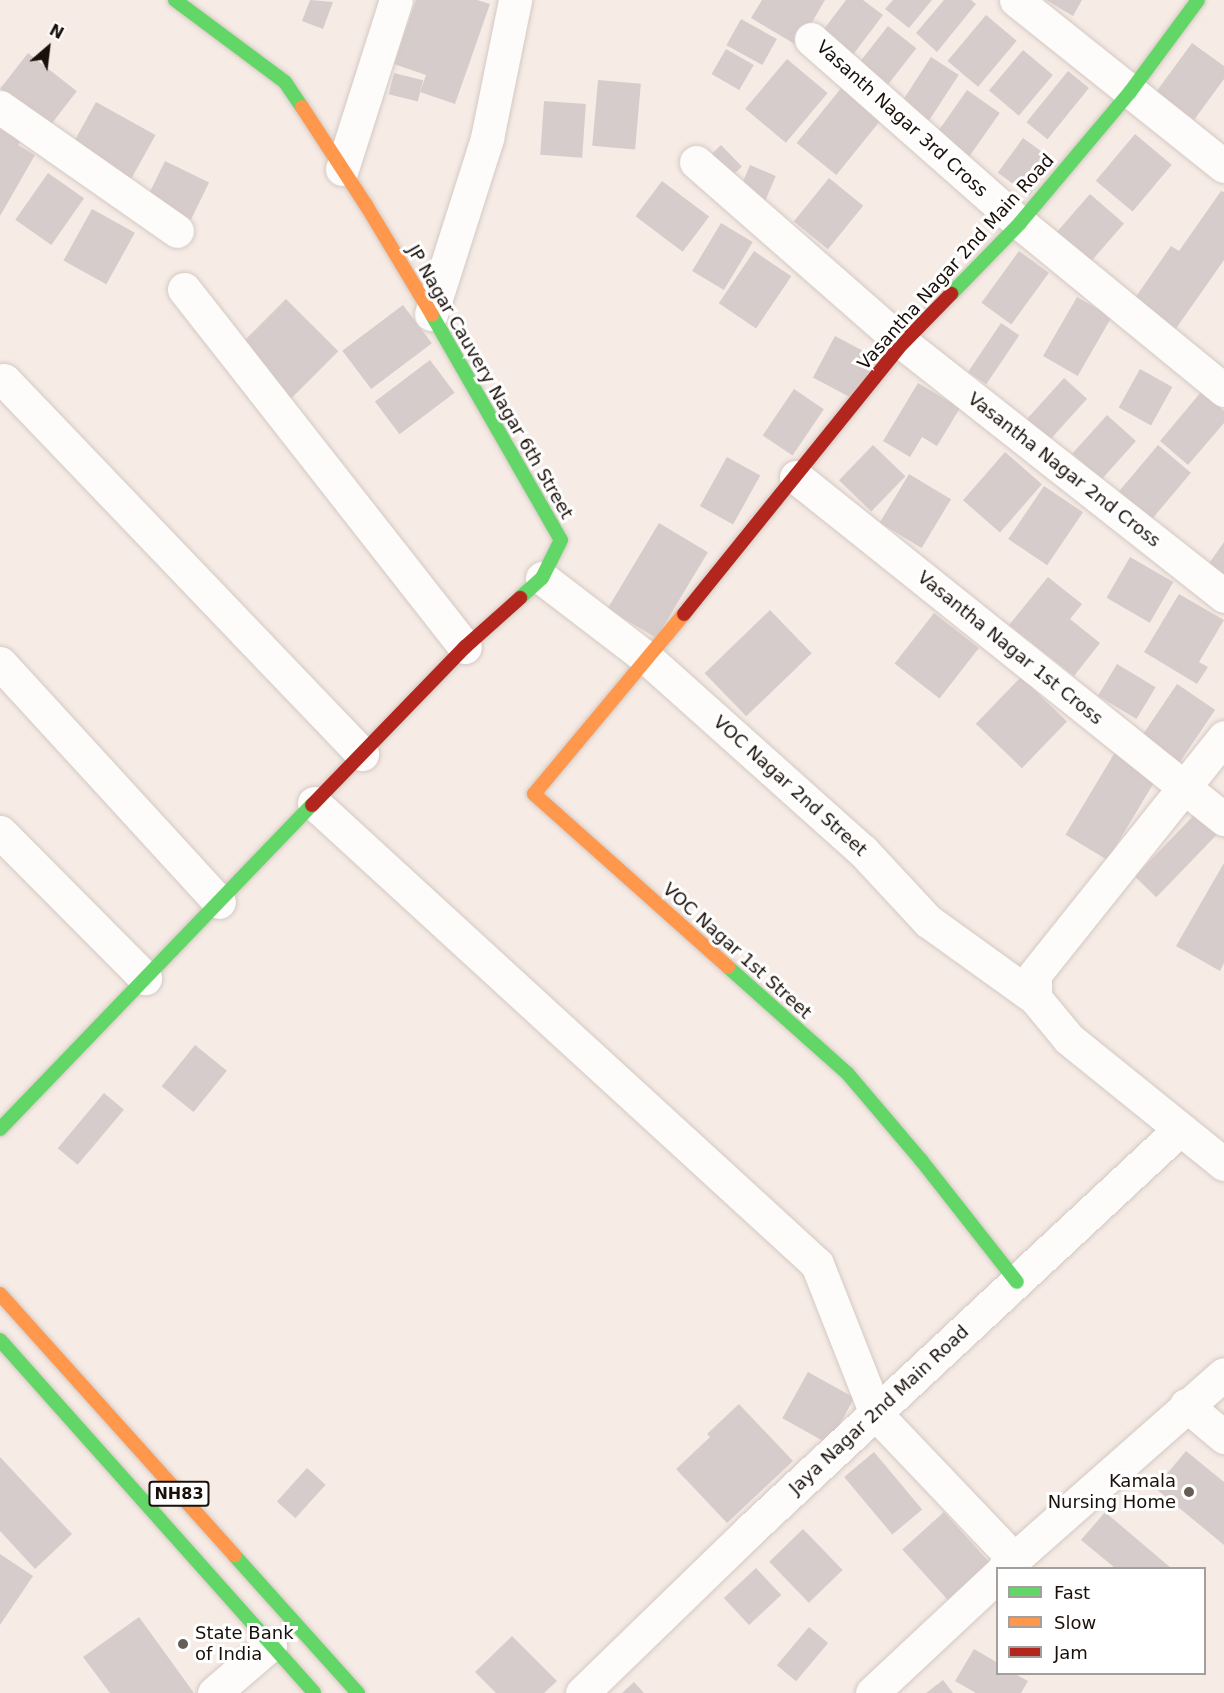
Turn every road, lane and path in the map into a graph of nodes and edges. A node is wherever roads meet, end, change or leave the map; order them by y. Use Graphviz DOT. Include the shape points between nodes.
graph roads {
  1 [pos="175,0"];
  2 [pos="396,0"];
  3 [pos="515,0"];
  4 [pos="1016,0"];
  5 [pos="1198,0"];
  6 [pos="811,39"];
  7 [pos="1130,92"];
  8 [pos="0,107"];
  9 [pos="696,162"];
  10 [pos="1224,166"];
  11 [pos="342,169"];
  12 [pos="1020,224"];
  13 [pos="177,231"];
  14 [pos="184,289"];
  15 [pos="431,314"];
  16 [pos="903,343"];
  17 [pos="4,380"];
  18 [pos="1224,390"];
  19 [pos="796,477"];
  20 [pos="542,578"];
  21 [pos="1224,596"];
  22 [pos="465,647"];
  23 [pos="648,659"];
  24 [pos="0,663"];
  25 [pos="1224,737"];
  26 [pos="362,754"];
  27 [pos="1184,787"];
  28 [pos="314,803"];
  29 [pos="1224,819"];
  30 [pos="0,832"];
  31 [pos="219,902"];
  32 [pos="145,978"];
  33 [pos="1035,998"];
  34 [pos="0,1129"];
  35 [pos="1179,1130"];
  36 [pos="1224,1164"];
  37 [pos="1017,1282"];
  38 [pos="0,1294"];
  39 [pos="0,1340"];
  40 [pos="1224,1374"];
  41 [pos="1186,1405"];
  42 [pos="876,1413"];
  43 [pos="1224,1437"];
  44 [pos="1004,1567"];
  45 [pos="1006,1567"];
  46 [pos="996,1577"];
  47 [pos="270,1644"];
  48 [pos="214,1693"];
  49 [pos="314,1693"];
  50 [pos="358,1693"];
  51 [pos="582,1693"];
  52 [pos="873,1693"];
  1 -- 11 [label="main road, JP Nagar Cauvery Nagar 6th Street" via="285,82"];
  2 -- 11 [label="street"];
  3 -- 15 [label="street" via="487,138"];
  4 -- 7 [label="street"];
  5 -- 7 [label="main road, Vasantha Nagar 2nd Main Road"];
  6 -- 12 [label="street, Vasanth Nagar 3rd Cross"];
  7 -- 10 [label="street"];
  7 -- 12 [label="main road, Vasantha Nagar 2nd Main Road"];
  8 -- 13 [label="street"];
  9 -- 16 [label="street, Vasantha Nagar 2nd Cross"];
  11 -- 15 [label="main road, JP Nagar Cauvery Nagar 6th Street"];
  12 -- 16 [label="main road, Vasantha Nagar 2nd Main Road"];
  12 -- 18 [label="street, Vasanth Nagar 3rd Cross"];
  14 -- 22 [label="street"];
  15 -- 20 [label="main road, JP Nagar Cauvery Nagar 6th Street" via="561,540"];
  16 -- 19 [label="main road, Vasantha Nagar 2nd Main Road"];
  16 -- 21 [label="street, Vasantha Nagar 2nd Cross"];
  17 -- 26 [label="street"];
  19 -- 23 [label="main road, Vasantha Nagar 2nd Main Road"];
  19 -- 27 [label="street, Vasantha Nagar 1st Cross"];
  20 -- 22 [label="main road"];
  20 -- 23 [label="street, VOC Nagar 2nd Street"];
  22 -- 26 [label="main road"];
  23 -- 33 [label="street, VOC Nagar 2nd Street" via="863,850 928,921"];
  23 -- 37 [label="main road, VOC Nagar 1st Street" via="534,794 848,1074"];
  24 -- 31 [label="street"];
  25 -- 27 [label="street"];
  26 -- 28 [label="main road"];
  27 -- 29 [label="street, Vasantha Nagar 1st Cross"];
  27 -- 33 [label="street" via="1035,974"];
  28 -- 31 [label="main road"];
  28 -- 42 [label="street" via="817,1264"];
  30 -- 32 [label="street"];
  31 -- 32 [label="main road"];
  32 -- 34 [label="main road"];
  33 -- 35 [label="street, VOC Nagar 2nd Street" via="1069,1040"];
  35 -- 36 [label="street, VOC Nagar 2nd Street"];
  35 -- 37 [label="street, Jaya Nagar 2nd Main Road"];
  37 -- 42 [label="street, Jaya Nagar 2nd Main Road"];
  38 -- 50 [label="main road, NH83"];
  39 -- 47 [label="main road, NH83"];
  40 -- 41 [label="street"];
  41 -- 43 [label="street"];
  41 -- 45 [label="street"];
  42 -- 44 [label="street"];
  42 -- 51 [label="street, Jaya Nagar 2nd Main Road"];
  46 -- 52 [label="street"];
  47 -- 48 [label="street"];
  47 -- 49 [label="main road, NH83"];
}
